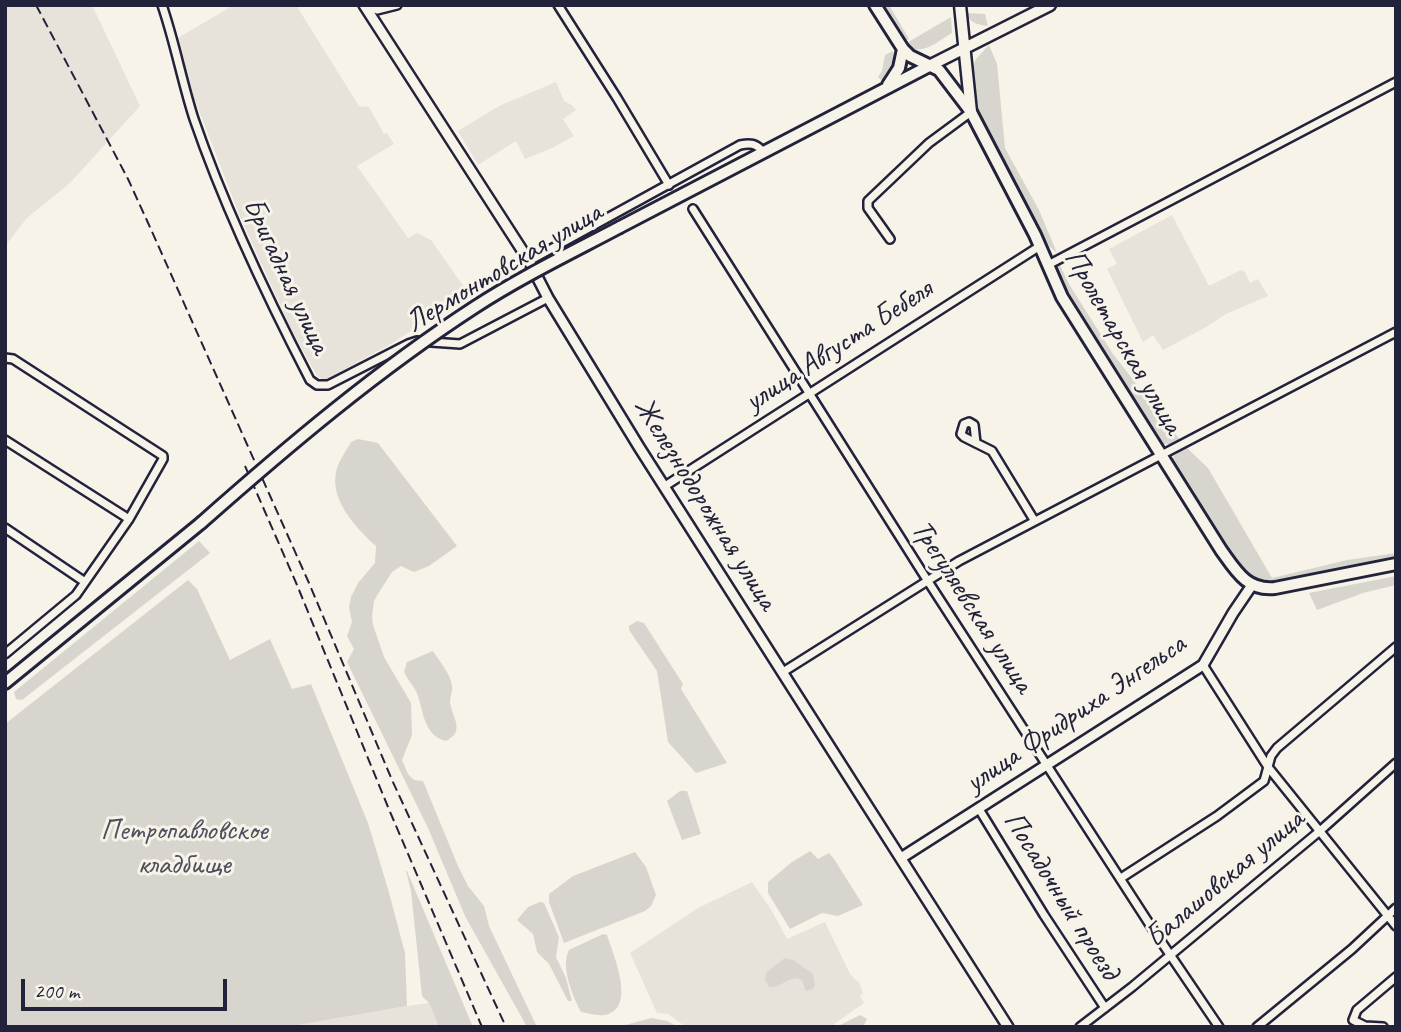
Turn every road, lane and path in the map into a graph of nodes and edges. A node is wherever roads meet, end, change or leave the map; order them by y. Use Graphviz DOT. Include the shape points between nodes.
graph roads {
  1 [pos="162,5"];
  2 [pos="364,5"];
  3 [pos="397,5"];
  4 [pos="558,5"];
  5 [pos="875,5"];
  6 [pos="960,5"];
  7 [pos="1050,5"];
  8 [pos="388,9"];
  9 [pos="380,30"];
  10 [pos="964,49"];
  11 [pos="903,50"];
  12 [pos="931,65"];
  13 [pos="1396,82"];
  14 [pos="884,89"];
  15 [pos="971,112"];
  16 [pos="763,152"];
  17 [pos="669,185"];
  18 [pos="693,209"];
  19 [pos="890,239"];
  20 [pos="1040,246"];
  21 [pos="529,261"];
  22 [pos="1048,265"];
  23 [pos="548,298"];
  24 [pos="1396,332"];
  25 [pos="5,358"];
  26 [pos="809,392"];
  27 [pos="5,440"];
  28 [pos="976,443"];
  29 [pos="1161,456"];
  30 [pos="665,486"];
  31 [pos="129,519"];
  32 [pos="1034,520"];
  33 [pos="5,528"];
  34 [pos="1396,564"];
  35 [pos="928,581"];
  36 [pos="85,582"];
  37 [pos="1252,585"];
  38 [pos="1396,647"];
  39 [pos="5,654"];
  40 [pos="1203,665"];
  41 [pos="783,672"];
  42 [pos="5,682"];
  43 [pos="1396,763"];
  44 [pos="1048,764"];
  45 [pos="1268,767"];
  46 [pos="979,809"];
  47 [pos="1321,830"];
  48 [pos="901,858"];
  49 [pos="1121,878"];
  50 [pos="1396,908"];
  51 [pos="1387,915"];
  52 [pos="1396,926"];
  53 [pos="1170,955"];
  54 [pos="1396,977"];
  55 [pos="1105,1008"];
  56 [pos="1008,1027"];
  57 [pos="1080,1027"];
  58 [pos="1219,1027"];
  59 [pos="1258,1027"];
  60 [pos="1383,1027"];
  1 -- 23 [label="street, Бригадная улица" via="194,118 240,236 310,380 328,386 417,341 460,344"];
  2 -- 8 [label="street"];
  2 -- 9 [label="street, Железнодорожная улица"];
  3 -- 8 [label="street"];
  4 -- 17 [label="street"];
  5 -- 11 [label="main road, Пролетарская улица"];
  6 -- 10 [label="main road"];
  7 -- 10 [label="main road, Лермонтовская улица"];
  8 -- 9 [label="street" via="380,17"];
  9 -- 21 [label="street, Железнодорожная улица"];
  10 -- 12 [label="main road, Лермонтовская улица"];
  10 -- 15 [label="main road"];
  11 -- 12 [label="main road, Пролетарская улица"];
  11 -- 14 [label="main road" via="897,73"];
  12 -- 14 [label="main road, Лермонтовская улица"];
  12 -- 15 [label="main road, Пролетарская улица"];
  13 -- 22 [label="street"];
  14 -- 16 [label="main road, Лермонтовская улица"];
  15 -- 19 [label="street" via="929,143 868,201"];
  15 -- 20 [label="main road, Пролетарская улица"];
  16 -- 17 [label="street" via="757,145 740,145"];
  16 -- 42 [label="main road, Лермонтовская улица, bridge" via="524,277 432,337"];
  17 -- 21 [label="street"];
  18 -- 26 [label="street, Трегуляевская улица"];
  20 -- 22 [label="main road, Пролетарская улица"];
  20 -- 26 [label="street, улица Августа Бебеля"];
  21 -- 23 [label="street, Железнодорожная улица"];
  22 -- 29 [label="main road, Пролетарская улица" via="1062,297"];
  23 -- 30 [label="street, Железнодорожная улица"];
  24 -- 29 [label="street"];
  25 -- 31 [label="street" via="163,456"];
  26 -- 30 [label="street, улица Августа Бебеля"];
  26 -- 35 [label="street, Трегуляевская улица"];
  27 -- 31 [label="street"];
  28 -- 32 [label="street" via="992,451"];
  29 -- 32 [label="street"];
  29 -- 37 [label="main road, Пролетарская улица" via="1227,559"];
  30 -- 41 [label="street, Железнодорожная улица"];
  31 -- 36 [label="street"];
  32 -- 35 [label="street"];
  33 -- 36 [label="street"];
  34 -- 37 [label="main road" via="1284,587"];
  35 -- 41 [label="street"];
  35 -- 44 [label="street, Трегуляевская улица"];
  36 -- 39 [label="street" via="76,595"];
  37 -- 40 [label="street, улица Фридриха Энгельса"];
  38 -- 45 [label="street" via="1277,748"];
  40 -- 44 [label="street, улица Фридриха Энгельса"];
  40 -- 45 [label="street"];
  41 -- 48 [label="street, Железнодорожная улица"];
  43 -- 47 [label="street, Балашовская улица"];
  44 -- 46 [label="street, улица Фридриха Энгельса"];
  44 -- 49 [label="street, Трегуляевская улица"];
  45 -- 47 [label="street"];
  45 -- 49 [label="street" via="1264,781"];
  46 -- 48 [label="street, улица Фридриха Энгельса"];
  46 -- 55 [label="street, Посадочный проезд"];
  47 -- 51 [label="street"];
  47 -- 53 [label="street, Балашовская улица"];
  48 -- 56 [label="street, Железнодорожная улица"];
  49 -- 53 [label="street, Трегуляевская улица"];
  50 -- 51 [label="street"];
  51 -- 52 [label="street"];
  51 -- 59 [label="street"];
  53 -- 55 [label="street, Балашовская улица"];
  53 -- 58 [label="street, Трегуляевская улица"];
  54 -- 60 [label="street" via="1353,1016 1359,1024"];
  55 -- 57 [label="street, Балашовская улица"];
}
